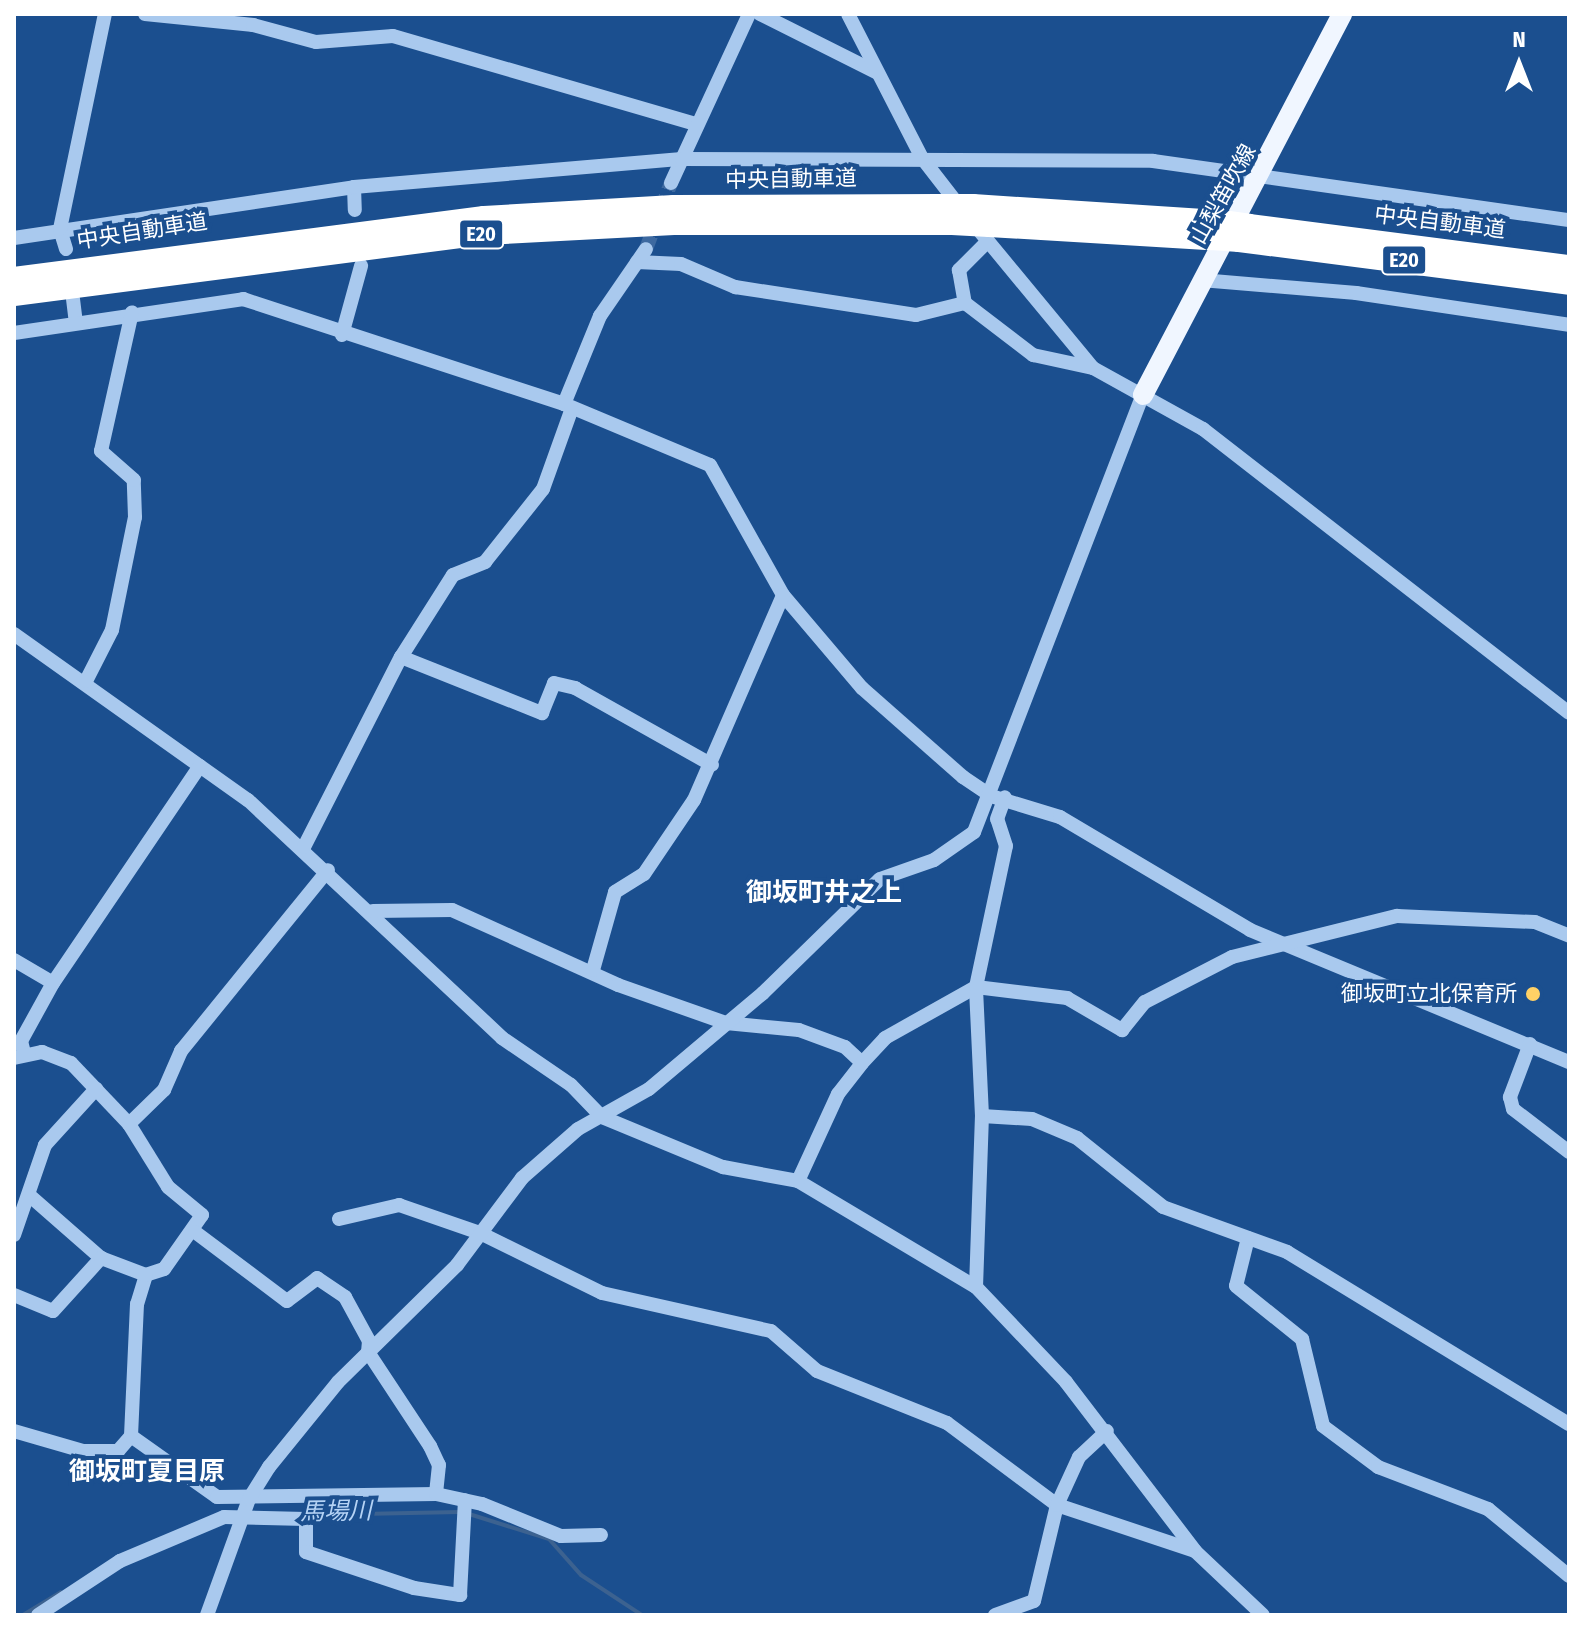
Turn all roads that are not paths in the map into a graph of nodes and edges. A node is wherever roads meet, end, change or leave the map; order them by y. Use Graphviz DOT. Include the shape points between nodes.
graph roads {
  1 [pos="105,14"];
  2 [pos="145,14"];
  3 [pos="749,14"];
  4 [pos="760,14"];
  5 [pos="848,14"];
  6 [pos="1342,14"];
  7 [pos="877,72"];
  8 [pos="696,124"];
  9 [pos="922,158"];
  10 [pos="682,159"];
  11 [pos="1261,178"];
  12 [pos="671,183"];
  13 [pos="354,187"];
  14 [pos="355,210"];
  15 [pos="1569,220"];
  16 [pos="60,229"];
  17 [pos="1216,230"];
  18 [pos="1244,233"];
  19 [pos="988,234"];
  20 [pos="14,238"];
  21 [pos="66,249"];
  22 [pos="646,249"];
  23 [pos="637,262"];
  24 [pos="361,266"];
  25 [pos="1569,266"];
  26 [pos="14,278"];
  27 [pos="1201,280"];
  28 [pos="1569,284"];
  29 [pos="14,295"];
  30 [pos="73,299"];
  31 [pos="965,303"];
  32 [pos="132,312"];
  33 [pos="76,322"];
  34 [pos="1569,325"];
  35 [pos="14,333"];
  36 [pos="342,335"];
  37 [pos="1093,368"];
  38 [pos="1143,395"];
  39 [pos="568,406"];
  40 [pos="783,595"];
  41 [pos="14,634"];
  42 [pos="401,657"];
  43 [pos="86,681"];
  44 [pos="1569,713"];
  45 [pos="712,765"];
  46 [pos="200,766"];
  47 [pos="998,796"];
  48 [pos="304,847"];
  49 [pos="328,870"];
  50 [pos="373,911"];
  51 [pos="1569,936"];
  52 [pos="1287,943"];
  53 [pos="14,960"];
  54 [pos="593,970"];
  55 [pos="53,983"];
  56 [pos="976,987"];
  57 [pos="726,1023"];
  58 [pos="1530,1044"];
  59 [pos="19,1055"];
  60 [pos="1569,1062"];
  61 [pos="862,1063"];
  62 [pos="96,1089"];
  63 [pos="982,1116"];
  64 [pos="602,1117"];
  65 [pos="129,1124"];
  66 [pos="1569,1152"];
  67 [pos="798,1181"];
  68 [pos="29,1195"];
  69 [pos="339,1219"];
  70 [pos="195,1232"];
  71 [pos="480,1233"];
  72 [pos="14,1235"];
  73 [pos="1248,1238"];
  74 [pos="101,1258"];
  75 [pos="146,1275"];
  76 [pos="976,1287"];
  77 [pos="14,1295"];
  78 [pos="368,1352"];
  79 [pos="1569,1424"];
  80 [pos="14,1431"];
  81 [pos="1107,1431"];
  82 [pos="131,1436"];
  83 [pos="436,1494"];
  84 [pos="1057,1505"];
  85 [pos="465,1506"];
  86 [pos="246,1508"];
  87 [pos="601,1535"];
  88 [pos="1195,1551"];
  89 [pos="1569,1576"];
  90 [pos="38,1615"];
  91 [pos="207,1615"];
  92 [pos="995,1615"];
  93 [pos="1263,1615"];
  1 -- 16 [label="street"];
  2 -- 8 [label="street" via="253,25 316,42 393,36"];
  3 -- 8 [label="street"];
  4 -- 7 [label="street"];
  5 -- 7 [label="street"];
  6 -- 11 [label="main road, 山梨笛吹線"];
  7 -- 9 [label="street"];
  8 -- 10 [label="street"];
  9 -- 10 [label="street"];
  9 -- 11 [label="street" via="1153,161"];
  9 -- 19 [label="street"];
  10 -- 12 [label="street"];
  10 -- 13 [label="street"];
  11 -- 15 [label="street"];
  11 -- 27 [label="main road, 山梨笛吹線"];
  13 -- 14 [label="street"];
  13 -- 16 [label="street"];
  16 -- 20 [label="street"];
  16 -- 21 [label="street"];
  17 -- 18 [label="highway, 中央自動車道 / E20, bridge"];
  17 -- 19 [label="highway, 中央自動車道 / E20"];
  17 -- 26 [label="highway, 中央自動車道 / E20, bridge" via="973,205 674,206 484,217"];
  18 -- 25 [label="highway, 中央自動車道 / E20"];
  18 -- 28 [label="highway, 中央自動車道 / E20"];
  19 -- 29 [label="highway, 中央自動車道 / E20, bridge" via="952,224 674,224 485,234"];
  19 -- 31 [label="street" via="959,270"];
  19 -- 37 [label="street"];
  22 -- 23 [label="street"];
  23 -- 31 [label="street" via="681,264 735,287 916,315"];
  23 -- 39 [label="street" via="600,316"];
  24 -- 36 [label="street"];
  27 -- 34 [label="street" via="1356,293"];
  27 -- 38 [label="main road, 山梨笛吹線"];
  30 -- 33 [label="street"];
  31 -- 37 [label="street" via="1033,355"];
  32 -- 33 [label="street"];
  32 -- 36 [label="street" via="243,299"];
  32 -- 43 [label="street" via="101,451 134,480 135,517 112,630"];
  33 -- 35 [label="street"];
  36 -- 39 [label="street"];
  37 -- 38 [label="street"];
  38 -- 44 [label="street" via="1203,429"];
  38 -- 47 [label="street"];
  39 -- 40 [label="street" via="710,465"];
  39 -- 42 [label="street" via="543,489 485,562 453,575"];
  40 -- 45 [label="street"];
  40 -- 47 [label="street" via="862,688"];
  41 -- 43 [label="street"];
  42 -- 45 [label="street" via="542,713 554,683 575,688"];
  42 -- 48 [label="street"];
  43 -- 46 [label="street"];
  45 -- 54 [label="street" via="644,874 615,892"];
  46 -- 48 [label="street"];
  46 -- 55 [label="street"];
  47 -- 52 [label="street" via="1060,817 1250,930"];
  47 -- 56 [label="street" via="997,819 1006,846"];
  47 -- 57 [label="street" via="959,846 880,879"];
  48 -- 49 [label="street"];
  49 -- 50 [label="street"];
  49 -- 65 [label="street" via="181,1051 164,1090"];
  50 -- 54 [label="street" via="452,910"];
  50 -- 64 [label="street" via="502,1038 571,1085"];
  51 -- 52 [label="street" via="1535,922 1397,916"];
  52 -- 56 [label="street" via="1232,957 1145,1002 1122,1030 1067,998"];
  52 -- 58 [label="street"];
  53 -- 55 [label="street"];
  54 -- 57 [label="street"];
  55 -- 59 [label="street" via="21,1041"];
  56 -- 61 [label="street" via="885,1038"];
  56 -- 63 [label="street"];
  57 -- 61 [label="street" via="799,1030 845,1047"];
  57 -- 64 [label="street" via="649,1089"];
  58 -- 60 [label="street"];
  58 -- 66 [label="street" via="1510,1097 1513,1109"];
  59 -- 62 [label="street" via="64,1059"];
  61 -- 67 [label="street" via="838,1094"];
  62 -- 65 [label="street"];
  62 -- 68 [label="street" via="45,1145"];
  63 -- 73 [label="street" via="1045,1122 1128,1173 1163,1207"];
  63 -- 76 [label="street"];
  64 -- 67 [label="street" via="723,1167"];
  64 -- 71 [label="street" via="537,1163"];
  65 -- 70 [label="street" via="168,1187 202,1212"];
  67 -- 76 [label="street"];
  68 -- 72 [label="street"];
  68 -- 74 [label="street"];
  69 -- 71 [label="street" via="399,1205"];
  70 -- 75 [label="street" via="164,1269"];
  70 -- 78 [label="street" via="287,1301 317,1278 345,1297 369,1341"];
  71 -- 78 [label="street"];
  71 -- 84 [label="street" via="602,1293 771,1331 817,1371 947,1423"];
  73 -- 79 [label="street" via="1287,1252"];
  73 -- 89 [label="street" via="1236,1286 1302,1339 1323,1426 1378,1467 1488,1509"];
  74 -- 75 [label="street"];
  74 -- 77 [label="street" via="53,1311"];
  75 -- 82 [label="street" via="137,1304"];
  76 -- 81 [label="street"];
  78 -- 83 [label="street" via="430,1446 439,1465"];
  78 -- 86 [label="street" via="299,1426"];
  80 -- 82 [label="street" via="83,1451 118,1451"];
  81 -- 84 [label="street" via="1079,1457"];
  81 -- 88 [label="street"];
  82 -- 86 [label="street" via="217,1497"];
  83 -- 85 [label="street"];
  83 -- 86 [label="street"];
  84 -- 88 [label="street"];
  84 -- 92 [label="street" via="1034,1601"];
  85 -- 86 [label="street" via="460,1595 414,1588 306,1552 306,1519"];
  85 -- 87 [label="street" via="561,1536"];
  86 -- 90 [label="street" via="120,1561"];
  86 -- 91 [label="street"];
  88 -- 93 [label="street"];
}
